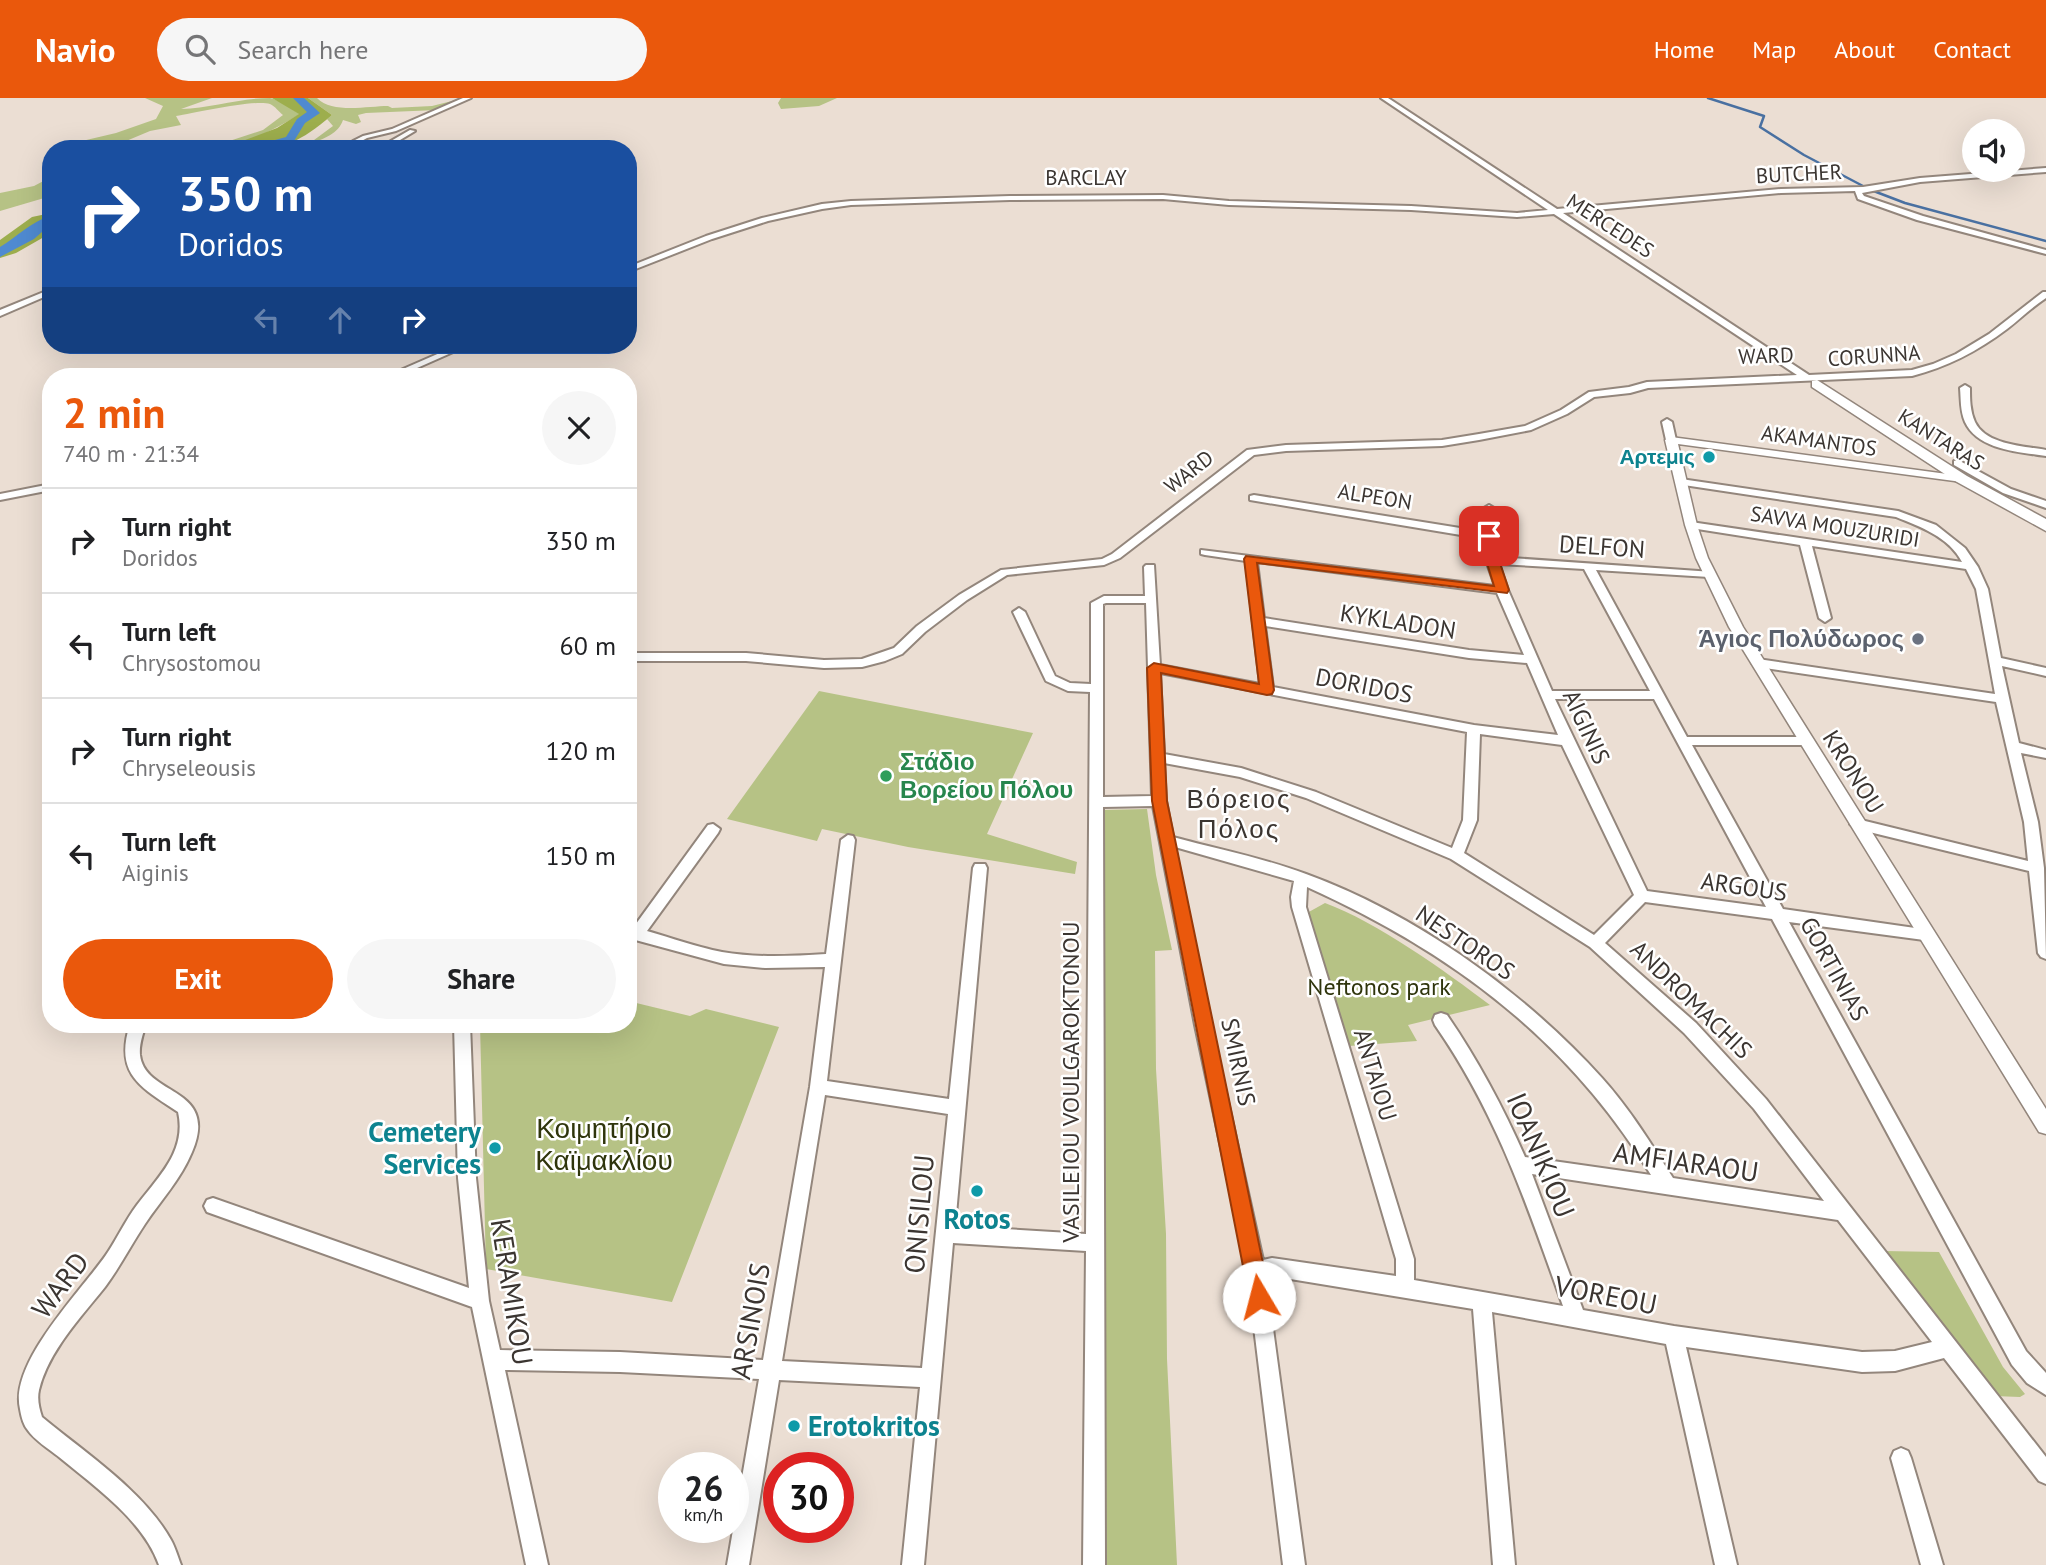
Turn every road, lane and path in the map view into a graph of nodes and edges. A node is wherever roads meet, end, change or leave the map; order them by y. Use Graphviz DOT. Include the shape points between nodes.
graph roads {
  1 [pos="468,98"];
  2 [pos="1384,98"];
  3 [pos="477,99"];
  4 [pos="359,140"];
  5 [pos="397,140"];
  6 [pos="2046,170"];
  7 [pos="1863,189"];
  8 [pos="1554,210"];
  9 [pos="2046,252"];
  10 [pos="637,266"];
  11 [pos="42,292"];
  12 [pos="2046,294"];
  13 [pos="0,311"];
  14 [pos="444,354"];
  15 [pos="410,368"];
  16 [pos="1812,381"];
  17 [pos="1965,388"];
  18 [pos="1667,422"];
  19 [pos="1671,440"];
  20 [pos="2046,453"];
  21 [pos="1960,471"];
  22 [pos="1681,482"];
  23 [pos="42,489"];
  24 [pos="0,497"];
  25 [pos="1254,498"];
  26 [pos="2046,505"];
  27 [pos="1489,508"];
  28 [pos="1691,525"];
  29 [pos="2046,526"];
  30 [pos="1489,536"];
  31 [pos="1805,542"];
  32 [pos="1205,552"];
  33 [pos="1251,559"];
  34 [pos="1492,560"];
  35 [pos="1972,567"];
  36 [pos="1150,568"];
  37 [pos="1590,568"];
  38 [pos="1709,574"];
  39 [pos="1502,590"];
  40 [pos="1151,600"];
  41 [pos="1019,612"];
  42 [pos="1825,618"];
  43 [pos="1258,621"];
  44 [pos="637,657"];
  45 [pos="1532,660"];
  46 [pos="1996,662"];
  47 [pos="1758,663"];
  48 [pos="1154,668"];
  49 [pos="2046,673"];
  50 [pos="1096,688"];
  51 [pos="1267,690"];
  52 [pos="1547,695"];
  53 [pos="1658,695"];
  54 [pos="2003,699"];
  55 [pos="1474,729"];
  56 [pos="1567,741"];
  57 [pos="1684,741"];
  58 [pos="1806,741"];
  59 [pos="2016,747"];
  60 [pos="2046,754"];
  61 [pos="1157,757"];
  62 [pos="1159,801"];
  63 [pos="1096,802"];
  64 [pos="1857,824"];
  65 [pos="713,829"];
  66 [pos="848,840"];
  67 [pos="1167,840"];
  68 [pos="1457,855"];
  69 [pos="2036,868"];
  70 [pos="980,869"];
  71 [pos="1302,878"];
  72 [pos="1642,896"];
  73 [pos="1778,915"];
  74 [pos="637,928"];
  75 [pos="637,934"];
  76 [pos="1924,934"];
  77 [pos="1595,943"];
  78 [pos="2046,953"];
  79 [pos="833,960"];
  80 [pos="1441,1020"];
  81 [pos="135,1033"];
  82 [pos="462,1033"];
  83 [pos="818,1087"];
  84 [pos="957,1108"];
  85 [pos="2046,1126"];
  86 [pos="1521,1164"];
  87 [pos="1667,1185"];
  88 [pos="213,1206"];
  89 [pos="1844,1212"];
  90 [pos="946,1234"];
  91 [pos="1095,1243"];
  92 [pos="1256,1270"];
  93 [pos="1405,1287"];
  94 [pos="480,1301"];
  95 [pos="1482,1301"];
  96 [pos="1576,1317"];
  97 [pos="1674,1336"];
  98 [pos="1946,1348"];
  99 [pos="493,1360"];
  100 [pos="770,1372"];
  101 [pos="930,1378"];
  102 [pos="2046,1385"];
  103 [pos="1901,1458"];
  104 [pos="2046,1474"];
  105 [pos="170,1565"];
  106 [pos="537,1565"];
  107 [pos="738,1565"];
  108 [pos="914,1565"];
  109 [pos="1094,1565"];
  110 [pos="1294,1565"];
  111 [pos="1504,1565"];
  112 [pos="1726,1565"];
  113 [pos="1932,1565"];
  1 -- 4 [label="street"];
  2 -- 8 [label="street, MERCEDES"];
  3 -- 5 [label="street"];
  6 -- 7 [label="street, BUTCHER"];
  7 -- 8 [label="street, BUTCHER" via="1781,191"];
  7 -- 9 [label="street" via="1858,192 1861,197 1893,209"];
  8 -- 10 [label="street, BARCLAY" via="1500,216 1163,197 851,203 783,215"];
  8 -- 16 [label="street, MERCEDES"];
  11 -- 13 [label="street"];
  12 -- 16 [label="street, CORUNNA" via="2002,330 1935,368"];
  14 -- 15 [label="street"];
  16 -- 21 [label="main road, KANTARAS"];
  16 -- 44 [label="street, WARD" via="1655,384 1592,394 1528,428 1442,443 1251,452 1116,556 1104,562 1005,572 990,578 919,630 900,650 863,663 772,657"];
  17 -- 20 [label="street" via="1966,409 1977,433"];
  18 -- 19 [label="street, KRONOU"];
  19 -- 21 [label="street, AKAMANTOS"];
  19 -- 22 [label="street, KRONOU"];
  21 -- 26 [label="street"];
  21 -- 29 [label="main road, KANTARAS"];
  22 -- 28 [label="street, KRONOU"];
  22 -- 35 [label="street" via="1898,514 1945,535"];
  23 -- 24 [label="street"];
  25 -- 30 [label="street, ALPEON"];
  27 -- 30 [label="street, AIGINIS"];
  28 -- 31 [label="street, SAVVA MOUZURIDI"];
  28 -- 38 [label="street, KRONOU"];
  30 -- 34 [label="street, AIGINIS"];
  31 -- 35 [label="street, SAVVA MOUZURIDI"];
  31 -- 42 [label="street"];
  32 -- 33 [label="street"];
  33 -- 39 [label="street"];
  33 -- 43 [label="street"];
  34 -- 37 [label="street, DELFON"];
  34 -- 39 [label="street, AIGINIS"];
  35 -- 46 [label="street" via="1982,589"];
  36 -- 40 [label="street, SMIRNIS"];
  37 -- 38 [label="street, DELFON"];
  37 -- 53 [label="street, GORTINIAS"];
  38 -- 47 [label="street, KRONOU"];
  39 -- 45 [label="street, AIGINIS"];
  40 -- 48 [label="street, SMIRNIS"];
  40 -- 50 [label="street, VASILEIOU VOULGAROKTONOU" via="1098,600"];
  41 -- 50 [label="street" via="1051,678 1068,687"];
  43 -- 45 [label="street, KYKLADON"];
  43 -- 51 [label="street"];
  45 -- 52 [label="street, AIGINIS"];
  46 -- 49 [label="street"];
  46 -- 54 [label="street"];
  47 -- 54 [label="street"];
  47 -- 58 [label="street, KRONOU"];
  48 -- 51 [label="street, DORIDOS"];
  48 -- 61 [label="street, SMIRNIS"];
  50 -- 63 [label="street, VASILEIOU VOULGAROKTONOU"];
  51 -- 55 [label="street, DORIDOS"];
  52 -- 53 [label="street"];
  52 -- 56 [label="street, AIGINIS"];
  53 -- 57 [label="street, GORTINIAS"];
  54 -- 59 [label="street"];
  55 -- 56 [label="street, DORIDOS"];
  55 -- 68 [label="street" via="1470,820"];
  56 -- 72 [label="street, AIGINIS"];
  57 -- 58 [label="street"];
  57 -- 73 [label="street, GORTINIAS"];
  58 -- 64 [label="street, KRONOU"];
  59 -- 60 [label="street"];
  59 -- 69 [label="street"];
  61 -- 62 [label="street, SMIRNIS"];
  61 -- 68 [label="street, ANDROMACHIS" via="1241,774 1311,795"];
  62 -- 63 [label="street"];
  62 -- 67 [label="street, SMIRNIS"];
  63 -- 91 [label="street, VASILEIOU VOULGAROKTONOU"];
  64 -- 69 [label="street"];
  64 -- 76 [label="street, KRONOU"];
  65 -- 74 [label="street"];
  66 -- 79 [label="street, ARSINOIS"];
  67 -- 71 [label="street, NESTOROS"];
  67 -- 92 [label="street, SMIRNIS"];
  68 -- 77 [label="street, ANDROMACHIS"];
  69 -- 78 [label="street"];
  70 -- 84 [label="street, ONISILOU"];
  71 -- 87 [label="street, NESTOROS" via="1411,932 1529,1016 1612,1100"];
  71 -- 93 [label="street, ANTAIOU" via="1299,907 1405,1259"];
  72 -- 73 [label="street, ARGOUS"];
  72 -- 77 [label="street"];
  73 -- 76 [label="street, ARGOUS"];
  73 -- 102 [label="street, GORTINIAS" via="2019,1358"];
  75 -- 79 [label="street" via="741,961"];
  76 -- 85 [label="street, KRONOU"];
  77 -- 89 [label="street, ANDROMACHIS" via="1723,1062"];
  79 -- 83 [label="street, ARSINOIS"];
  80 -- 86 [label="street, IOANIKIOU" via="1499,1114"];
  81 -- 105 [label="street, WARD" via="130,1048 133,1063 148,1084 185,1108 190,1129 184,1154 113,1261 62,1323 29,1388 28,1406 34,1423 139,1514 168,1553"];
  82 -- 94 [label="street, KERAMIKOU" via="467,1178"];
  83 -- 84 [label="street"];
  83 -- 100 [label="street, ARSINOIS"];
  84 -- 90 [label="street, ONISILOU"];
  86 -- 87 [label="street, AMFIARAOU"];
  86 -- 96 [label="street, IOANIKIOU"];
  87 -- 89 [label="street, AMFIARAOU"];
  88 -- 94 [label="street"];
  89 -- 98 [label="street, ANDROMACHIS"];
  90 -- 91 [label="street"];
  90 -- 101 [label="street, ONISILOU"];
  91 -- 109 [label="street, VASILEIOU VOULGAROKTONOU"];
  92 -- 93 [label="street, VOREOU" via="1272,1267"];
  92 -- 110 [label="street, SMIRNIS"];
  93 -- 95 [label="street, VOREOU"];
  94 -- 99 [label="street, KERAMIKOU"];
  95 -- 96 [label="street, VOREOU"];
  95 -- 111 [label="street"];
  96 -- 97 [label="street, VOREOU"];
  97 -- 98 [label="street, VOREOU" via="1862,1362 1895,1361"];
  97 -- 112 [label="street"];
  98 -- 104 [label="street, ANDROMACHIS"];
  99 -- 100 [label="street"];
  99 -- 106 [label="street, KERAMIKOU"];
  100 -- 101 [label="street"];
  100 -- 107 [label="street, ARSINOIS"];
  101 -- 108 [label="street, ONISILOU"];
  103 -- 113 [label="street"];
}
